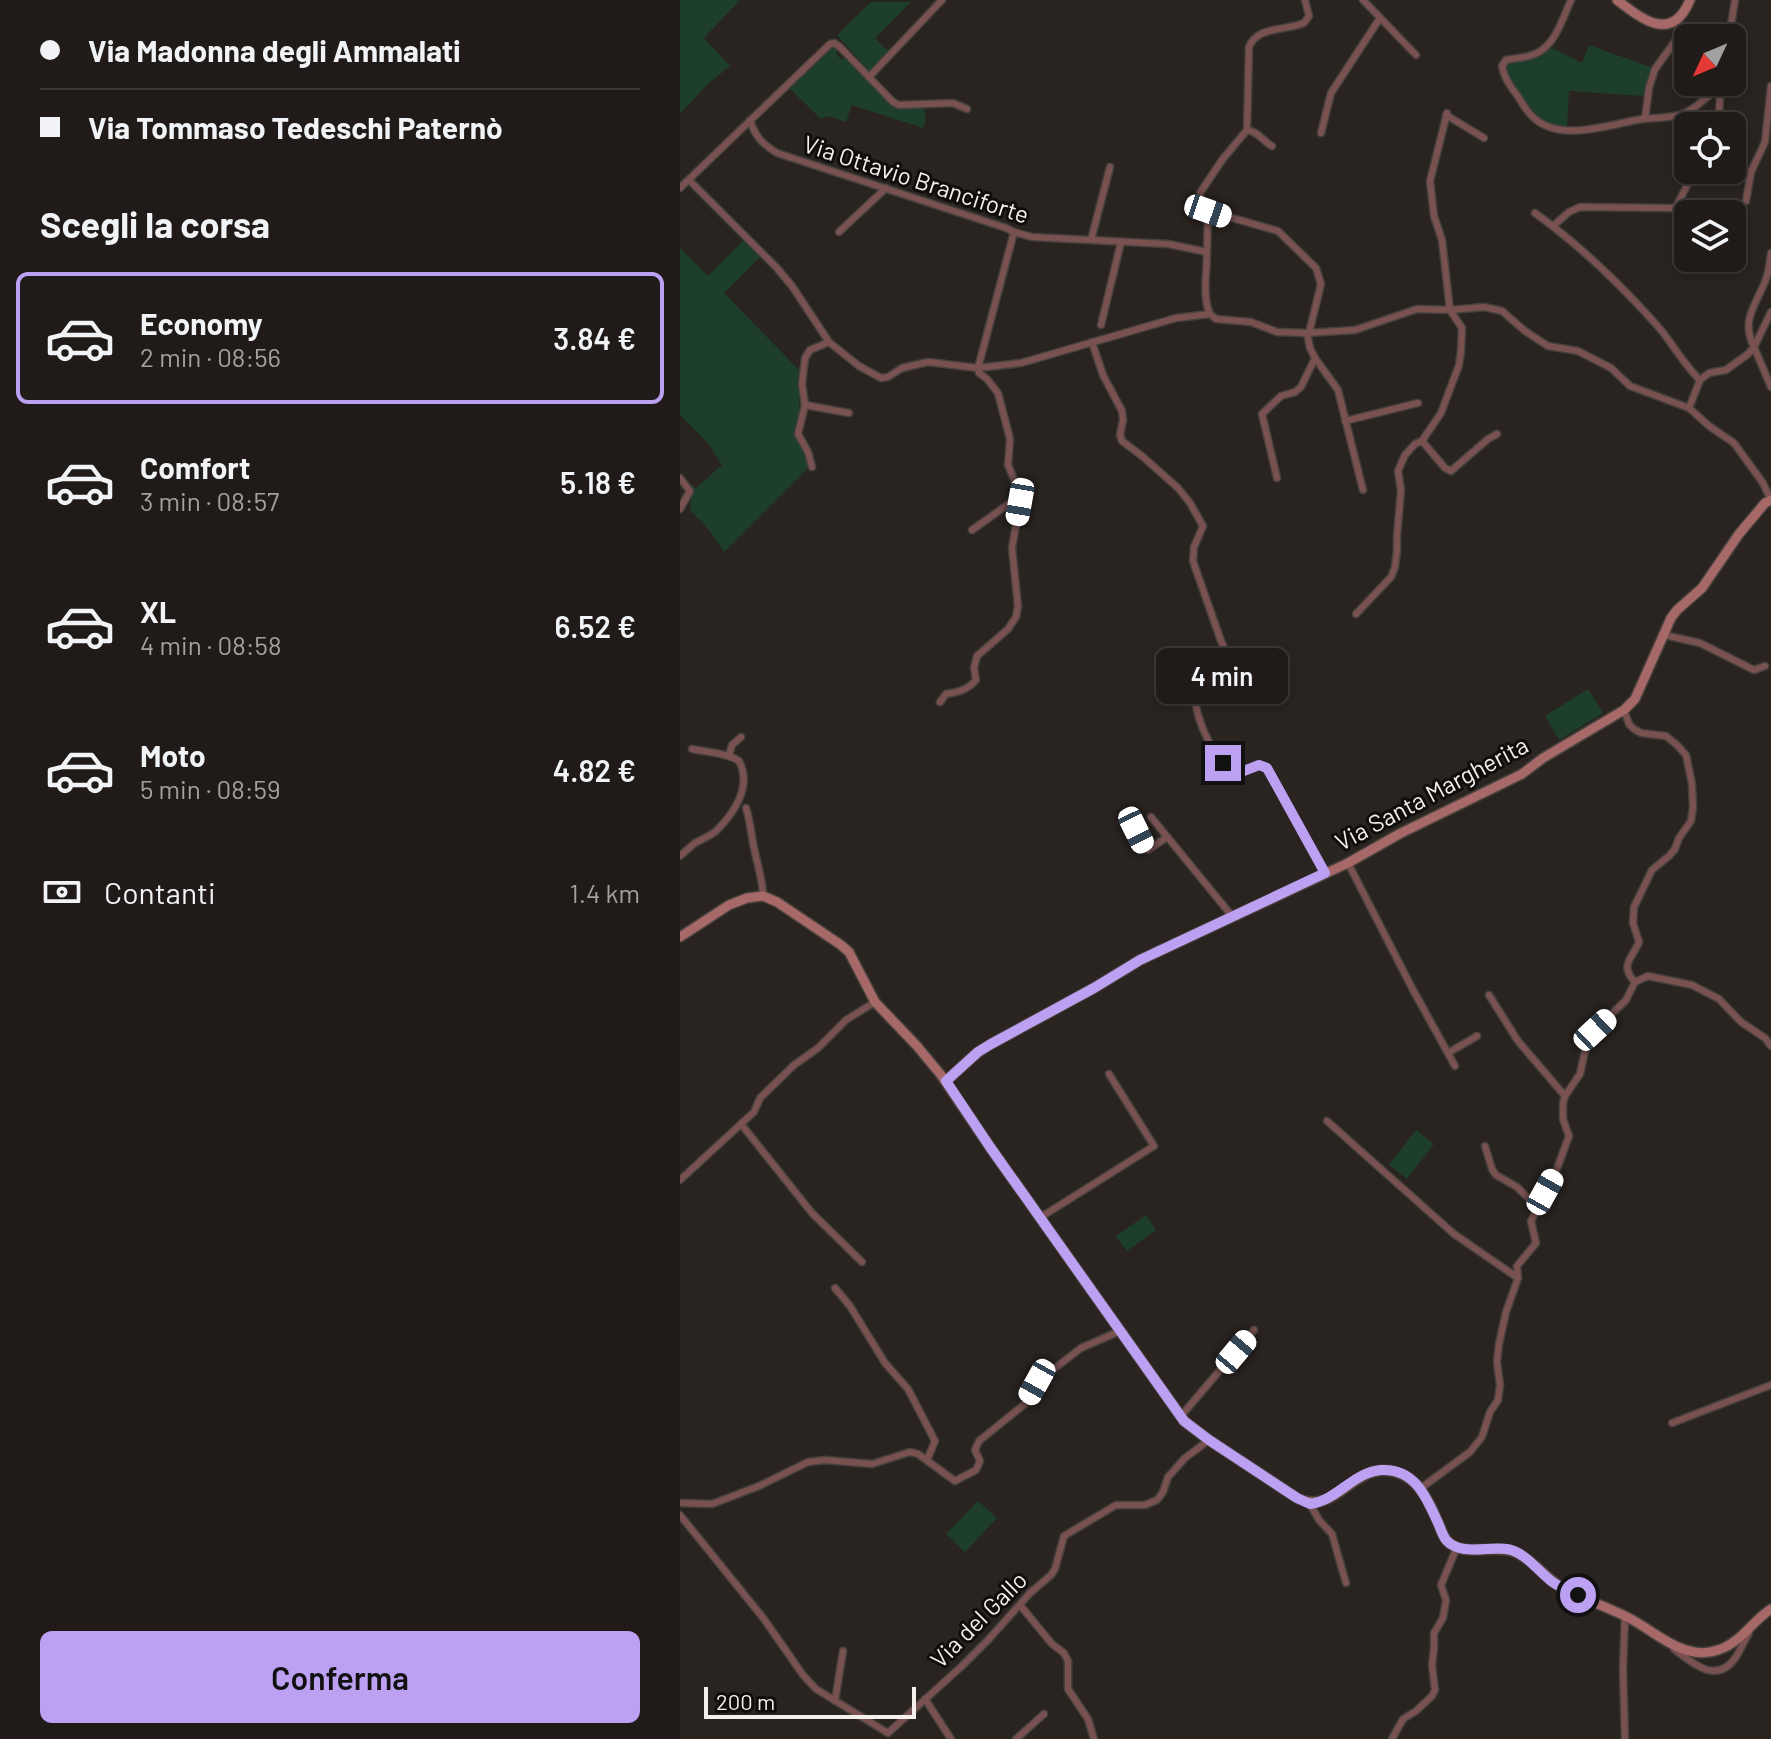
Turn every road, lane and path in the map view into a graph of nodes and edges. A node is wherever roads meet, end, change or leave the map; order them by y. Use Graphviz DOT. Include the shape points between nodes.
graph roads {
  1 [pos="942,0"];
  2 [pos="1305,0"];
  3 [pos="1363,0"];
  4 [pos="1571,0"];
  5 [pos="1617,0"];
  6 [pos="1690,0"];
  7 [pos="1735,0"];
  8 [pos="1380,18"];
  9 [pos="1679,18"];
  10 [pos="1731,24"];
  11 [pos="1416,55"];
  12 [pos="869,77"];
  13 [pos="1771,86"];
  14 [pos="1708,96"];
  15 [pos="967,109"];
  16 [pos="1645,119"];
  17 [pos="750,120"];
  18 [pos="1247,130"];
  19 [pos="1321,133"];
  20 [pos="1484,138"];
  21 [pos="1272,146"];
  22 [pos="1110,167"];
  23 [pos="689,180"];
  24 [pos="1688,184"];
  25 [pos="680,188"];
  26 [pos="886,188"];
  27 [pos="1746,201"];
  28 [pos="1208,211"];
  29 [pos="1535,213"];
  30 [pos="1553,226"];
  31 [pos="839,232"];
  32 [pos="1014,232"];
  33 [pos="1091,240"];
  34 [pos="1121,242"];
  35 [pos="1207,252"];
  36 [pos="1771,253"];
  37 [pos="1450,310"];
  38 [pos="1771,312"];
  39 [pos="1210,314"];
  40 [pos="1101,325"];
  41 [pos="1308,333"];
  42 [pos="829,342"];
  43 [pos="1092,342"];
  44 [pos="1754,347"];
  45 [pos="1315,358"];
  46 [pos="978,368"];
  47 [pos="1700,380"];
  48 [pos="1771,387"];
  49 [pos="1418,403"];
  50 [pos="805,405"];
  51 [pos="1689,408"];
  52 [pos="849,413"];
  53 [pos="1345,421"];
  54 [pos="1497,434"];
  55 [pos="1422,441"];
  56 [pos="812,467"];
  57 [pos="680,478"];
  58 [pos="1277,478"];
  59 [pos="1363,490"];
  60 [pos="1770,493"];
  61 [pos="1020,496"];
  62 [pos="680,509"];
  63 [pos="972,530"];
  64 [pos="1356,614"];
  65 [pos="1664,635"];
  66 [pos="1765,666"];
  67 [pos="940,702"];
  68 [pos="1624,710"];
  69 [pos="741,737"];
  70 [pos="692,749"];
  71 [pos="729,755"];
  72 [pos="746,808"];
  73 [pos="1151,817"];
  74 [pos="1136,830"];
  75 [pos="1167,837"];
  76 [pos="680,856"];
  77 [pos="1348,863"];
  78 [pos="1325,873"];
  79 [pos="763,896"];
  80 [pos="1232,916"];
  81 [pos="680,937"];
  82 [pos="1635,982"];
  83 [pos="1489,995"];
  84 [pos="875,1002"];
  85 [pos="1477,1036"];
  86 [pos="1771,1046"];
  87 [pos="1448,1053"];
  88 [pos="1455,1066"];
  89 [pos="1109,1074"];
  90 [pos="946,1081"];
  91 [pos="1565,1096"];
  92 [pos="1327,1121"];
  93 [pos="741,1124"];
  94 [pos="1485,1146"];
  95 [pos="680,1180"];
  96 [pos="1537,1207"];
  97 [pos="1041,1217"];
  98 [pos="862,1262"];
  99 [pos="1518,1278"];
  100 [pos="835,1288"];
  101 [pos="1254,1330"];
  102 [pos="1120,1331"];
  103 [pos="1771,1385"];
  104 [pos="1181,1416"];
  105 [pos="1672,1423"];
  106 [pos="1209,1440"];
  107 [pos="927,1460"];
  108 [pos="1421,1488"];
  109 [pos="680,1503"];
  110 [pos="1310,1504"];
  111 [pos="680,1515"];
  112 [pos="1457,1547"];
  113 [pos="1346,1583"];
  114 [pos="1020,1605"];
  115 [pos="1771,1609"];
  116 [pos="1625,1616"];
  117 [pos="1755,1623"];
  118 [pos="1664,1640"];
  119 [pos="843,1651"];
  120 [pos="925,1699"];
  121 [pos="835,1701"];
  122 [pos="1044,1714"];
  123 [pos="886,1736"];
  124 [pos="951,1739"];
  125 [pos="1016,1739"];
  126 [pos="1094,1739"];
  127 [pos="1392,1739"];
  128 [pos="1625,1739"];
  1 -- 12 [label="street"];
  2 -- 18 [label="street" via="1309,16 1304,23 1252,39"];
  3 -- 8 [label="street"];
  4 -- 16 [label="street" via="1545,48 1503,62 1505,78 1534,119 1552,128 1582,131"];
  5 -- 9 [label="street" via="1657,25"];
  6 -- 9 [label="street"];
  7 -- 10 [label="street"];
  8 -- 11 [label="street"];
  8 -- 19 [label="street" via="1331,93"];
  9 -- 16 [label="street" via="1676,40 1655,69"];
  12 -- 15 [label="street" via="899,105 953,103"];
  12 -- 17 [label="street" via="840,47 830,44"];
  13 -- 27 [label="street" via="1765,142 1751,172"];
  14 -- 16 [label="street" via="1683,114"];
  17 -- 23 [label="street"];
  17 -- 26 [label="street, Via Ottavio Branciforte" via="754,133 777,153"];
  18 -- 21 [label="street"];
  18 -- 28 [label="street" via="1200,193"];
  20 -- 37 [label="street" via="1446,114 1430,181"];
  22 -- 33 [label="street"];
  23 -- 25 [label="street"];
  23 -- 42 [label="street" via="776,267"];
  24 -- 30 [label="street" via="1676,207 1580,207"];
  26 -- 31 [label="street"];
  26 -- 32 [label="street, Via Ottavio Branciforte"];
  28 -- 35 [label="street"];
  28 -- 41 [label="street" via="1278,231 1316,268 1321,284"];
  29 -- 30 [label="street"];
  30 -- 47 [label="street" via="1656,324"];
  32 -- 33 [label="street, Via Ottavio Branciforte"];
  32 -- 46 [label="street"];
  33 -- 34 [label="street, Via Ottavio Branciforte"];
  34 -- 35 [label="street, Via Ottavio Branciforte"];
  34 -- 40 [label="street"];
  35 -- 39 [label="street"];
  36 -- 44 [label="street" via="1749,317"];
  37 -- 41 [label="street" via="1417,309 1355,330"];
  37 -- 51 [label="street" via="1502,311 1548,346 1578,351 1611,368 1630,386"];
  37 -- 55 [label="street" via="1462,328 1459,365 1441,413"];
  38 -- 44 [label="street"];
  39 -- 41 [label="street" via="1277,332"];
  39 -- 43 [label="street"];
  41 -- 45 [label="street"];
  42 -- 46 [label="street" via="881,378 928,362"];
  42 -- 50 [label="street" via="805,358"];
  43 -- 46 [label="street" via="1021,363"];
  43 -- 78 [label="street" via="1122,411 1122,441 1178,488 1203,526 1193,561 1228,657 1199,678 1195,695 1205,732 1233,773 1259,765 1267,768"];
  44 -- 47 [label="street" via="1726,370"];
  44 -- 48 [label="street"];
  45 -- 53 [label="street" via="1338,390"];
  45 -- 58 [label="street" via="1301,387 1262,414"];
  46 -- 61 [label="street" via="998,393 1010,439 1008,465"];
  47 -- 51 [label="street"];
  49 -- 53 [label="street"];
  50 -- 52 [label="street"];
  50 -- 56 [label="street" via="798,434"];
  51 -- 60 [label="street" via="1734,443"];
  53 -- 59 [label="street"];
  54 -- 55 [label="street" via="1451,471"];
  55 -- 64 [label="street" via="1409,449 1398,471 1395,567"];
  57 -- 62 [label="street" via="690,491"];
  60 -- 65 [label="street, Via Santa Margherita" via="1702,588 1671,618"];
  61 -- 63 [label="street"];
  61 -- 67 [label="street" via="1012,548 1016,617 977,656 976,680 970,687 946,694"];
  65 -- 66 [label="street" via="1700,643 1754,670"];
  65 -- 68 [label="street, Via Santa Margherita" via="1635,699"];
  68 -- 77 [label="street, Via Santa Margherita" via="1522,774"];
  68 -- 82 [label="street" via="1634,729 1672,739 1686,755 1693,807 1675,849 1652,870 1634,907 1639,942 1627,971"];
  69 -- 71 [label="street"];
  70 -- 71 [label="street"];
  71 -- 76 [label="street" via="742,767 738,802 717,830"];
  72 -- 79 [label="street"];
  73 -- 75 [label="street"];
  74 -- 75 [label="street" via="1148,850"];
  75 -- 80 [label="street"];
  77 -- 78 [label="street, Via Santa Margherita"];
  77 -- 87 [label="street"];
  78 -- 80 [label="street, Via Santa Margherita"];
  79 -- 81 [label="street" via="729,905"];
  79 -- 84 [label="street" via="849,952"];
  80 -- 90 [label="street, Via Santa Margherita" via="1140,960 991,1044"];
  82 -- 86 [label="street" via="1648,976 1692,985 1719,999"];
  82 -- 91 [label="street" via="1626,1000 1587,1042 1580,1074"];
  83 -- 91 [label="street" via="1518,1041"];
  84 -- 90 [label="street"];
  84 -- 93 [label="street" via="784,1074"];
  85 -- 87 [label="street"];
  87 -- 88 [label="street"];
  89 -- 97 [label="street" via="1154,1146"];
  90 -- 97 [label="street"];
  91 -- 96 [label="street" via="1567,1144"];
  92 -- 99 [label="street" via="1454,1234"];
  93 -- 95 [label="street"];
  93 -- 98 [label="street" via="812,1213"];
  94 -- 96 [label="street" via="1496,1175"];
  96 -- 99 [label="street" via="1531,1221 1536,1243 1517,1266"];
  97 -- 102 [label="street"];
  99 -- 108 [label="street" via="1499,1344 1498,1400 1482,1437"];
  100 -- 107 [label="street" via="908,1389 935,1441"];
  101 -- 104 [label="street"];
  102 -- 104 [label="street"];
  102 -- 107 [label="street" via="1081,1348 1037,1382 1026,1403 979,1441 976,1470 955,1481"];
  103 -- 105 [label="street"];
  104 -- 106 [label="street"];
  106 -- 110 [label="street"];
  106 -- 114 [label="street, Via del Gallo" via="1176,1467 1157,1500 1116,1505 1064,1536 1055,1569"];
  107 -- 109 [label="street" via="910,1452 872,1464 808,1462 712,1504"];
  108 -- 110 [label="street" via="1397,1472 1372,1471 1333,1497"];
  108 -- 112 [label="street" via="1446,1540"];
  110 -- 113 [label="street" via="1332,1534"];
  111 -- 121 [label="street, Via del Gallo" via="803,1675"];
  112 -- 116 [label="street" via="1507,1549 1562,1587"];
  112 -- 127 [label="street" via="1441,1585 1446,1600 1434,1633 1435,1690 1403,1719"];
  114 -- 120 [label="street, Via del Gallo"];
  114 -- 126 [label="street" via="1064,1653 1068,1689"];
  115 -- 117 [label="street"];
  116 -- 118 [label="street"];
  116 -- 128 [label="street"];
  117 -- 118 [label="street" via="1714,1651 1695,1653"];
  117 -- 118 [label="street" via="1737,1656 1717,1671 1700,1668"];
  119 -- 121 [label="street"];
  120 -- 123 [label="street, Via del Gallo"];
  120 -- 124 [label="street"];
  121 -- 123 [label="street, Via del Gallo"];
  122 -- 125 [label="street"];
}
